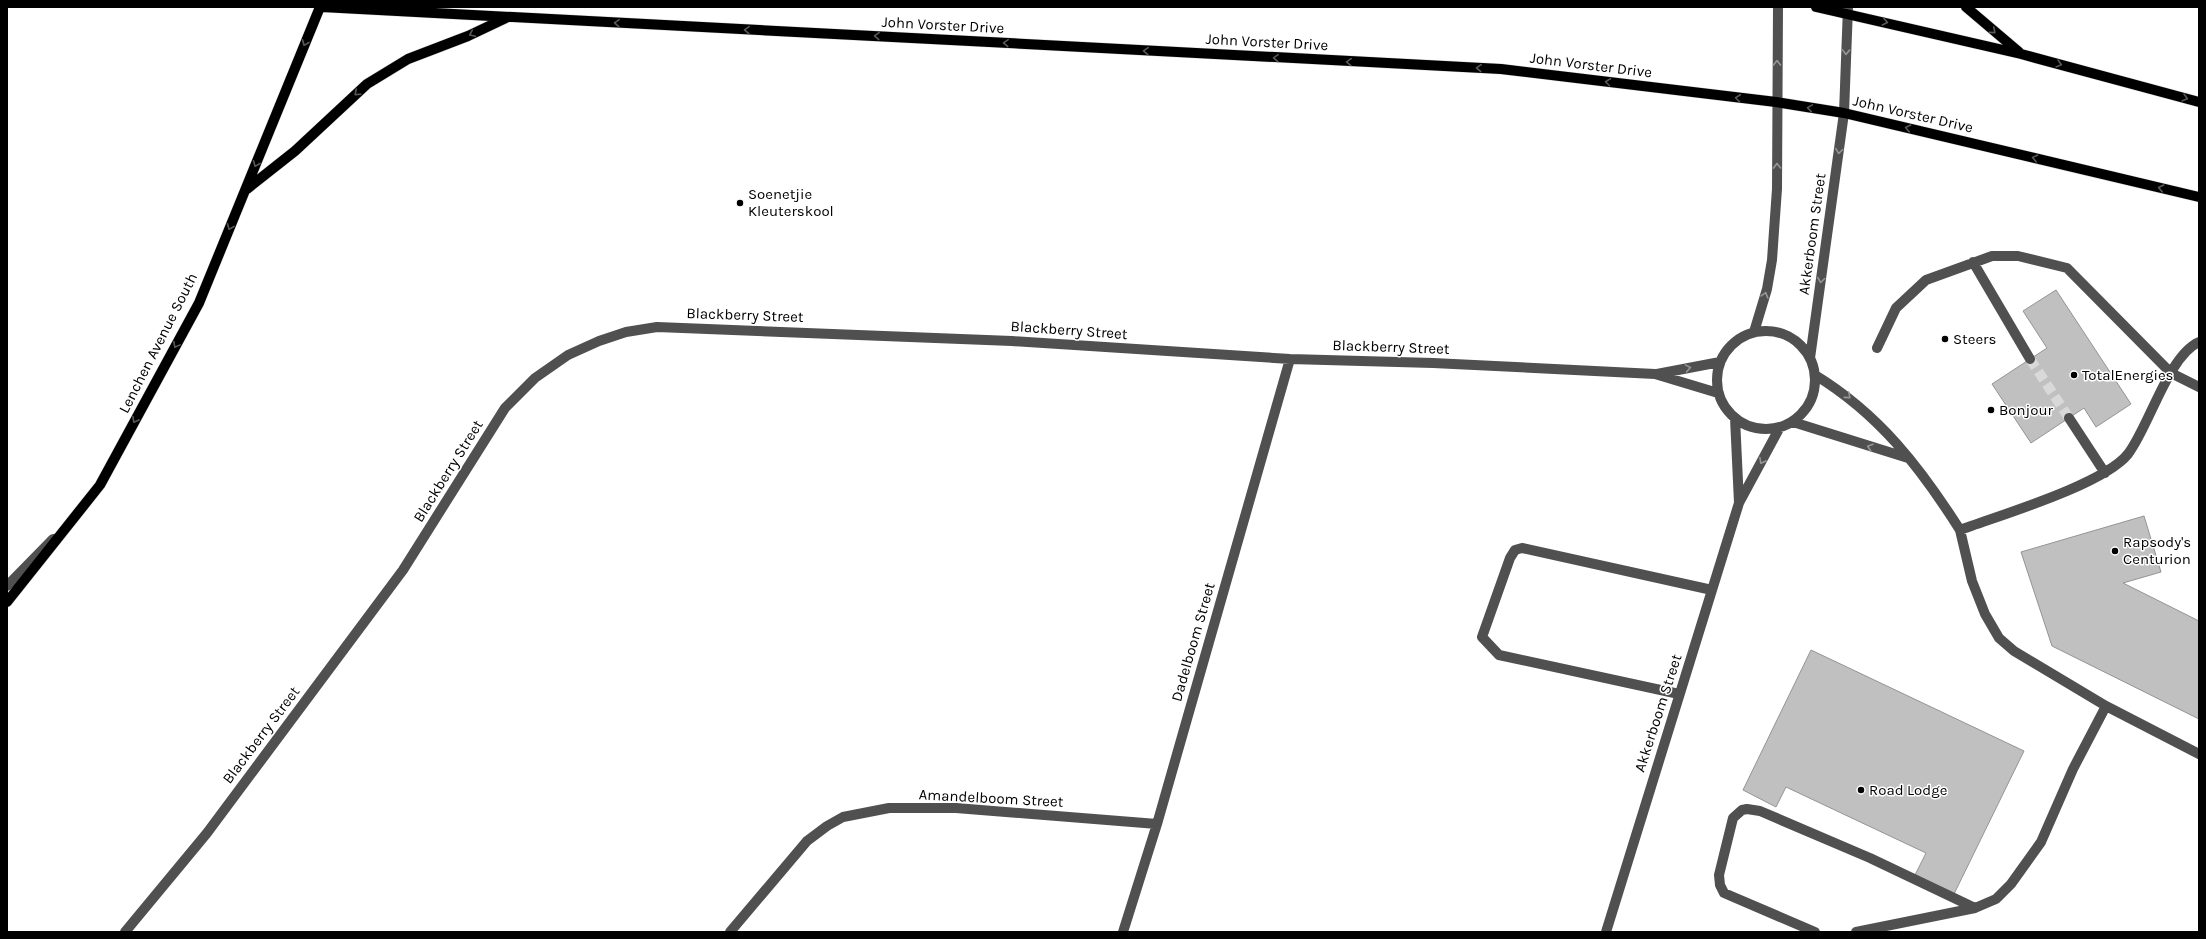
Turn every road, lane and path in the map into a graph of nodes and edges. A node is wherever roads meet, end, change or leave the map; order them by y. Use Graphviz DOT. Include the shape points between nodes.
graph roads {
  1 [pos="321,7"];
  2 [pos="1778,7"];
  3 [pos="1816,7"];
  4 [pos="1966,7"];
  5 [pos="1847,10"];
  6 [pos="508,17"];
  7 [pos="2022,54"];
  8 [pos="1776,102"];
  9 [pos="2199,102"];
  10 [pos="1844,113"];
  11 [pos="245,191"];
  12 [pos="2199,197"];
  13 [pos="1973,262"];
  14 [pos="1754,332"];
  15 [pos="2199,342"];
  16 [pos="1877,348"];
  17 [pos="1810,358"];
  18 [pos="1290,359"];
  19 [pos="2030,359"];
  20 [pos="1720,362"];
  21 [pos="2171,373"];
  22 [pos="1655,374"];
  23 [pos="1816,375"];
  24 [pos="2199,387"];
  25 [pos="1718,393"];
  26 [pos="1735,418"];
  27 [pos="2069,418"];
  28 [pos="1793,422"];
  29 [pos="1780,427"];
  30 [pos="1908,458"];
  31 [pos="2105,473"];
  32 [pos="1739,503"];
  33 [pos="68,523"];
  34 [pos="1960,530"];
  35 [pos="7,586"];
  36 [pos="1712,590"];
  37 [pos="7,602"];
  38 [pos="1679,694"];
  39 [pos="2106,706"];
  40 [pos="2199,754"];
  41 [pos="1157,824"];
  42 [pos="1975,908"];
  43 [pos="125,932"];
  44 [pos="730,932"];
  45 [pos="1123,932"];
  46 [pos="1606,932"];
  47 [pos="1814,932"];
  48 [pos="1856,932"];
  1 -- 6 [label="main road, John Vorster Drive"];
  1 -- 11 [label="main road, Lenchen Avenue South, one-way"];
  8 -- 2 [label="street, one-way"];
  3 -- 5 [label="main road"];
  4 -- 7 [label="main road, one-way"];
  5 -- 7 [label="main road, one-way"];
  5 -- 10 [label="street, Akkerboom Street, one-way"];
  8 -- 6 [label="main road, John Vorster Drive, one-way" via="1500,69"];
  6 -- 11 [label="main road, one-way" via="468,36 408,59 367,84 295,150"];
  7 -- 9 [label="main road, one-way"];
  10 -- 8 [label="main road, John Vorster Drive, one-way"];
  14 -- 8 [label="street, one-way" via="1772,260 1777,189"];
  12 -- 10 [label="main road, John Vorster Drive, one-way"];
  10 -- 17 [label="street, Akkerboom Street, one-way"];
  11 -- 33 [label="main road, Lenchen Avenue South, one-way" via="199,303 100,485"];
  13 -- 16 [label="street" via="1926,280 1896,308"];
  13 -- 19 [label="street"];
  13 -- 21 [label="street" via="1992,256 2018,256 2067,268"];
  14 -- 17 [label="street" via="1770,331 1786,335 1801,345"];
  14 -- 20 [label="street" via="1740,338 1728,349"];
  15 -- 21 [label="street" via="2188,349"];
  17 -- 23 [label="street"];
  18 -- 22 [label="street, Blackberry Street"];
  18 -- 41 [label="street, Dadelboom Street"];
  18 -- 43 [label="street, Blackberry Street" via="1012,341 657,327 599,340 568,355 535,378 505,408 403,570 207,833"];
  22 -- 20 [label="street, Blackberry Street, one-way"];
  20 -- 25 [label="street" via="1717,377"];
  21 -- 24 [label="street"];
  21 -- 31 [label="street" via="2128,453"];
  22 -- 25 [label="street, Blackberry Street"];
  23 -- 28 [label="street" via="1814,392 1808,407"];
  23 -- 30 [label="street, one-way" via="1843,392 1872,416"];
  25 -- 26 [label="street" via="1725,407"];
  26 -- 29 [label="street" via="1748,426 1763,429"];
  26 -- 32 [label="street, Akkerboom Street"];
  27 -- 31 [label="street"];
  28 -- 29 [label="street"];
  30 -- 28 [label="street, one-way" via="1869,448"];
  29 -- 32 [label="street, Akkerboom Street, one-way"];
  30 -- 34 [label="street" via="1931,485"];
  31 -- 34 [label="street" via="2039,502"];
  32 -- 36 [label="street, Akkerboom Street"];
  33 -- 35 [label="street"];
  33 -- 37 [label="main road, Lenchen Avenue South"];
  34 -- 39 [label="street" via="1972,581 1985,614 1999,638 2014,651"];
  36 -- 38 [label="street, Akkerboom Street"];
  36 -- 38 [label="street" via="1522,548 1515,550 1510,558 1482,637 1498,655"];
  38 -- 46 [label="street, Akkerboom Street"];
  39 -- 40 [label="street"];
  39 -- 42 [label="street" via="2073,769 2041,842 2011,884 1996,899"];
  41 -- 44 [label="street, Amandelboom Street" via="956,808 889,808 843,817 807,841"];
  41 -- 45 [label="street, Dadelboom Street"];
  42 -- 47 [label="street" via="1870,858 1760,811 1747,808 1742,810 1733,818 1719,875 1720,886 1724,892"];
  42 -- 48 [label="street"];
}
